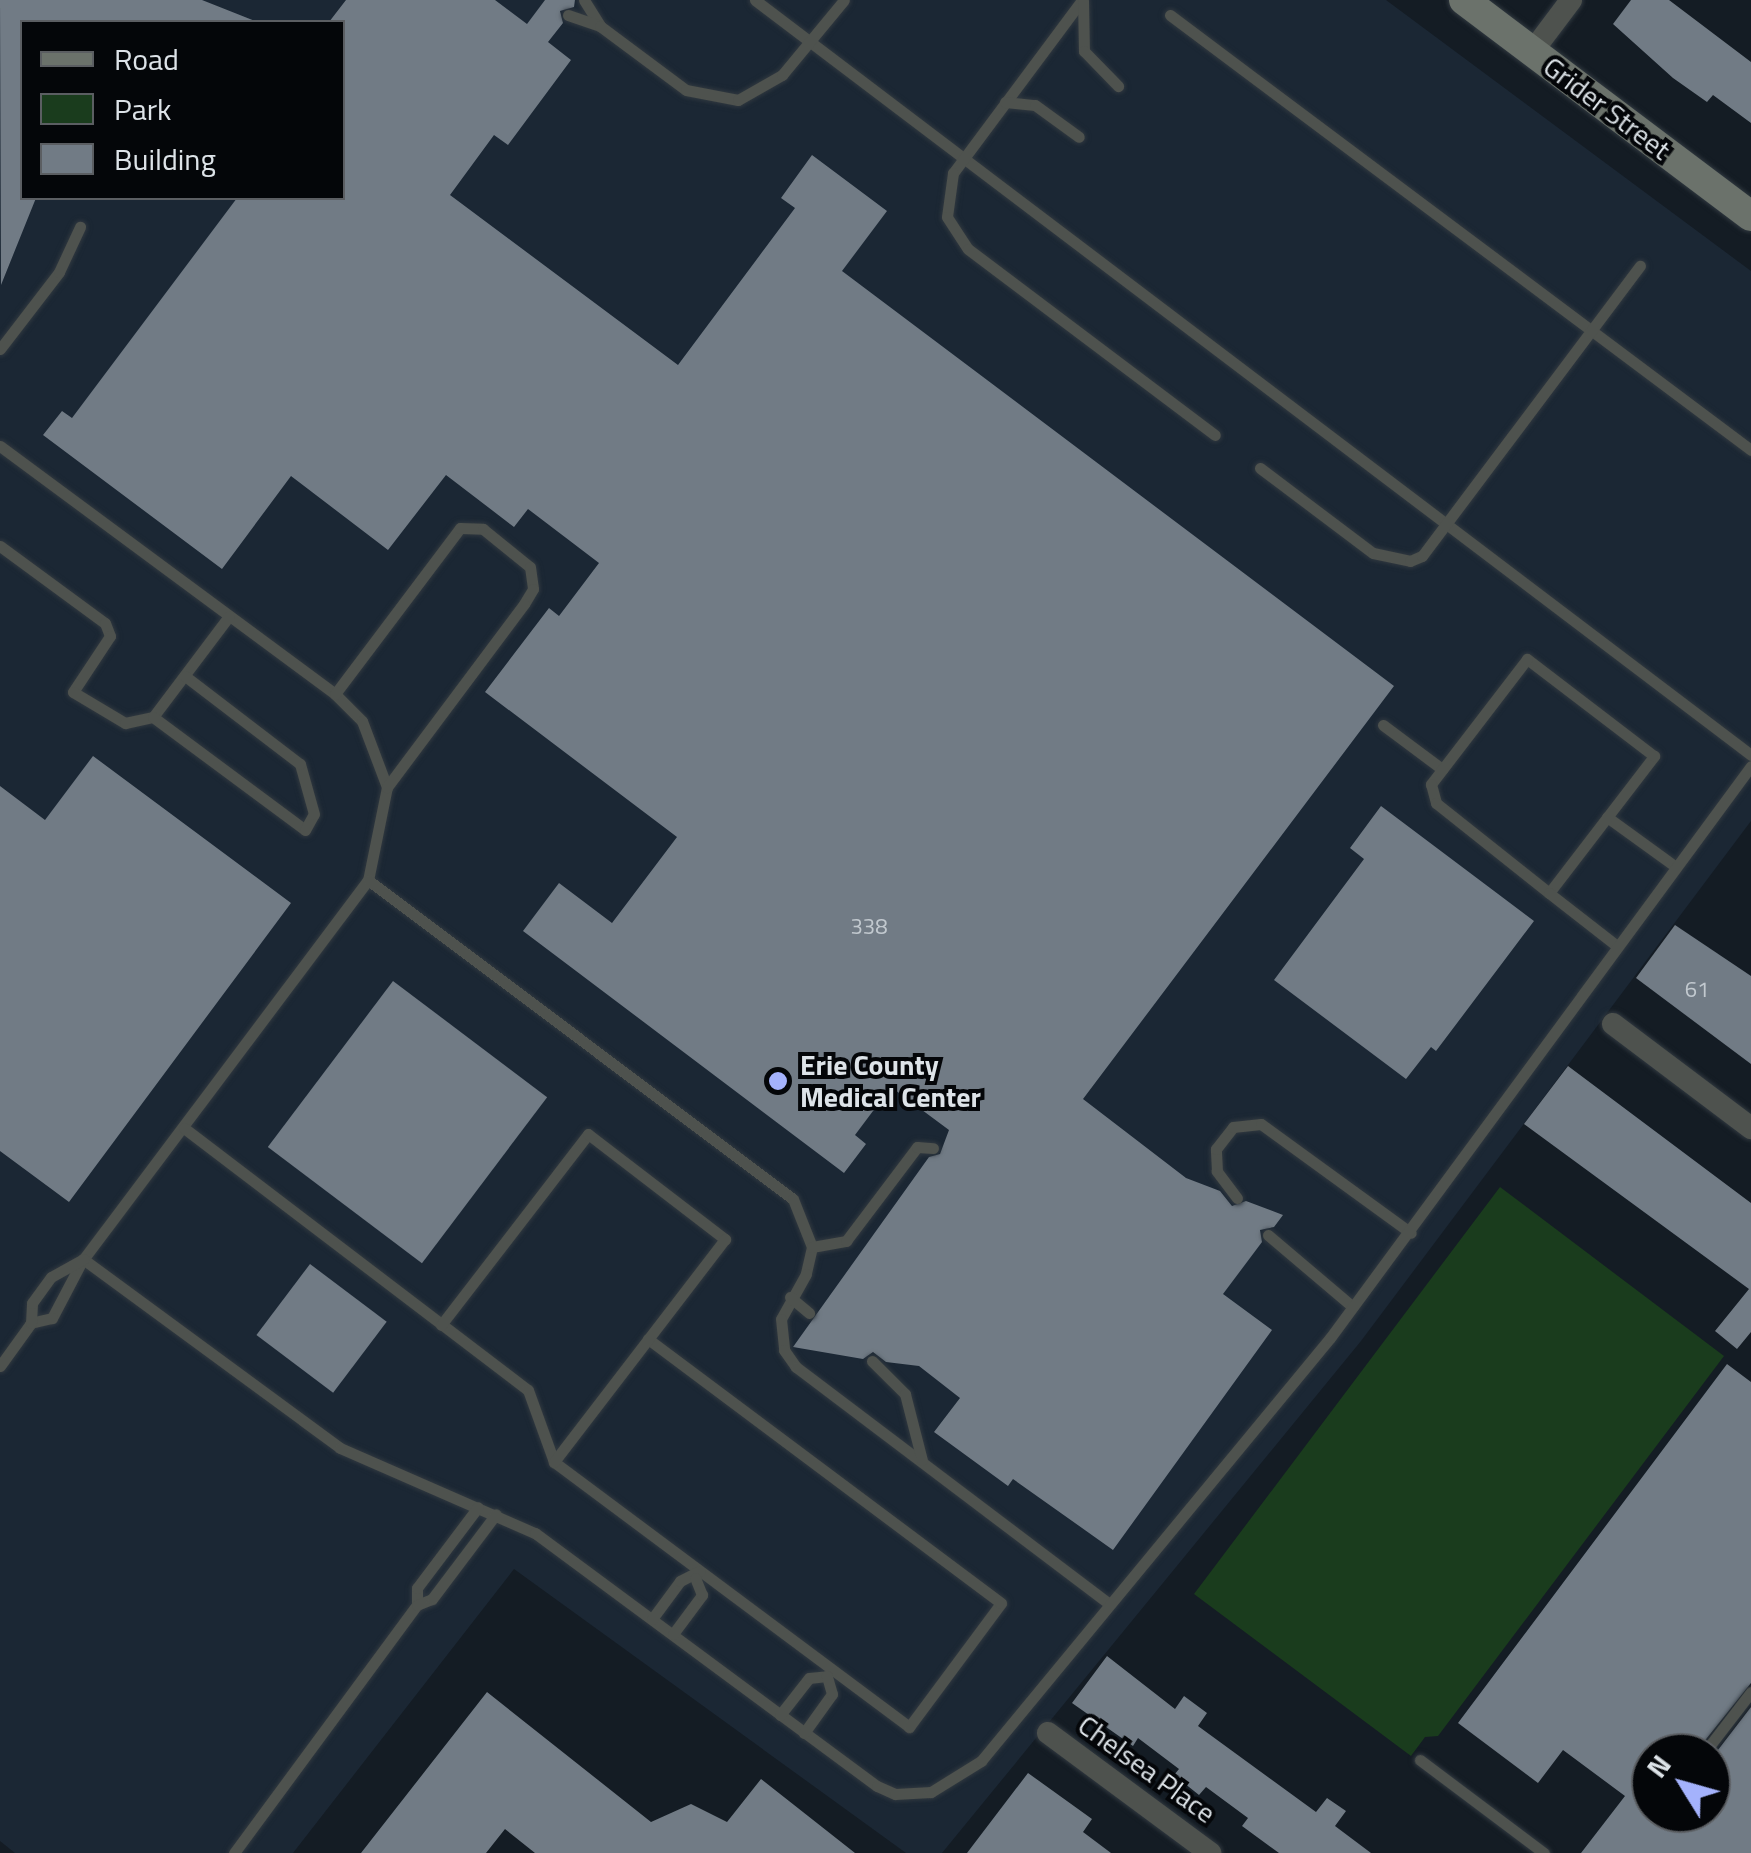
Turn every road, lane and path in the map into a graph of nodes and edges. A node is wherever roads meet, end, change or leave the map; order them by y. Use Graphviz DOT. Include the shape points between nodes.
graph roads {
  1 [pos="584,0"];
  2 [pos="755,0"];
  3 [pos="844,0"];
  4 [pos="1082,0"];
  5 [pos="1464,0"];
  6 [pos="1570,0"];
  7 [pos="568,15"];
  8 [pos="1170,15"];
  9 [pos="600,26"];
  10 [pos="809,41"];
  11 [pos="1532,52"];
  12 [pos="1118,86"];
  13 [pos="1005,102"];
  14 [pos="1079,137"];
  15 [pos="963,158"];
  16 [pos="1751,216"];
  17 [pos="80,228"];
  18 [pos="1640,266"];
  19 [pos="1592,331"];
  20 [pos="0,349"];
  21 [pos="1215,435"];
  22 [pos="0,446"];
  23 [pos="1751,450"];
  24 [pos="1260,468"];
  25 [pos="1449,527"];
  26 [pos="0,546"];
  27 [pos="229,616"];
  28 [pos="186,676"];
  29 [pos="335,694"];
  30 [pos="153,717"];
  31 [pos="1382,725"];
  32 [pos="1751,755"];
  33 [pos="1751,766"];
  34 [pos="1442,769"];
  35 [pos="386,788"];
  36 [pos="1607,817"];
  37 [pos="1676,867"];
  38 [pos="368,880"];
  39 [pos="1549,894"];
  40 [pos="1617,946"];
  41 [pos="1613,1024"];
  42 [pos="184,1128"];
  43 [pos="1751,1128"];
  44 [pos="933,1148"];
  45 [pos="1236,1198"];
  46 [pos="1410,1233"];
  47 [pos="1268,1235"];
  48 [pos="812,1247"];
  49 [pos="83,1259"];
  50 [pos="790,1297"];
  51 [pos="1354,1306"];
  52 [pos="809,1312"];
  53 [pos="31,1324"];
  54 [pos="441,1325"];
  55 [pos="648,1339"];
  56 [pos="872,1361"];
  57 [pos="0,1366"];
  58 [pos="554,1462"];
  59 [pos="924,1464"];
  60 [pos="478,1507"];
  61 [pos="496,1514"];
  62 [pos="698,1575"];
  63 [pos="1108,1603"];
  64 [pos="417,1606"];
  65 [pos="652,1619"];
  66 [pos="673,1634"];
  67 [pos="829,1673"];
  68 [pos="1751,1692"];
  69 [pos="780,1715"];
  70 [pos="804,1732"];
  71 [pos="1048,1733"];
  72 [pos="1719,1733"];
  73 [pos="1420,1760"];
  74 [pos="234,1853"];
  75 [pos="1210,1853"];
  76 [pos="1544,1853"];
  1 -- 9 [label="lane"];
  2 -- 10 [label="lane"];
  3 -- 10 [label="lane"];
  4 -- 12 [label="lane" via="1084,51"];
  4 -- 13 [label="lane"];
  5 -- 11 [label="street, Grider Street"];
  6 -- 11 [label="street"];
  7 -- 9 [label="lane"];
  8 -- 19 [label="lane"];
  9 -- 10 [label="lane" via="686,90 716,100 761,92"];
  10 -- 15 [label="lane"];
  11 -- 16 [label="street, Grider Street"];
  13 -- 14 [label="lane" via="1035,106"];
  13 -- 15 [label="lane"];
  15 -- 21 [label="lane" via="945,202 957,237"];
  15 -- 25 [label="lane"];
  17 -- 20 [label="lane" via="60,272"];
  18 -- 19 [label="lane"];
  19 -- 23 [label="lane"];
  19 -- 25 [label="lane"];
  22 -- 27 [label="lane"];
  24 -- 25 [label="lane" via="1373,553 1392,559 1422,556"];
  25 -- 32 [label="lane"];
  26 -- 30 [label="lane" via="105,623 110,636 104,650 72,692 125,723"];
  27 -- 28 [label="lane"];
  27 -- 29 [label="lane"];
  28 -- 30 [label="lane"];
  28 -- 30 [label="lane" via="300,764 314,814 304,830"];
  29 -- 35 [label="lane" via="362,720"];
  29 -- 35 [label="lane" via="460,528 483,530 530,567 533,589 524,604"];
  31 -- 34 [label="lane"];
  33 -- 37 [label="lane"];
  34 -- 36 [label="lane" via="1527,659 1654,756"];
  34 -- 39 [label="lane" via="1431,784 1436,803"];
  35 -- 38 [label="lane"];
  36 -- 37 [label="lane"];
  36 -- 39 [label="lane"];
  37 -- 40 [label="lane"];
  38 -- 42 [label="lane"];
  38 -- 48 [label="lane" via="793,1199"];
  39 -- 40 [label="lane"];
  40 -- 46 [label="lane"];
  41 -- 43 [label="street"];
  42 -- 49 [label="lane"];
  42 -- 54 [label="lane"];
  44 -- 48 [label="lane" via="918,1146 846,1240"];
  45 -- 46 [label="lane" via="1217,1171 1216,1149 1233,1127 1261,1124"];
  46 -- 51 [label="lane"];
  47 -- 51 [label="lane"];
  48 -- 50 [label="lane" via="806,1274"];
  49 -- 53 [label="lane" via="52,1318"];
  49 -- 53 [label="lane" via="51,1277 32,1303"];
  49 -- 60 [label="lane" via="340,1448"];
  50 -- 52 [label="lane"];
  50 -- 59 [label="lane" via="781,1330 796,1367"];
  51 -- 63 [label="lane"];
  53 -- 57 [label="lane"];
  54 -- 55 [label="lane" via="588,1134 725,1239"];
  54 -- 58 [label="lane" via="528,1390"];
  55 -- 58 [label="lane"];
  55 -- 67 [label="lane" via="1002,1603 909,1727"];
  56 -- 59 [label="lane" via="905,1394"];
  58 -- 62 [label="lane"];
  59 -- 63 [label="lane"];
  60 -- 61 [label="lane"];
  60 -- 64 [label="lane" via="417,1588"];
  61 -- 64 [label="lane" via="432,1599"];
  61 -- 65 [label="lane" via="535,1533"];
  62 -- 65 [label="lane" via="680,1581"];
  62 -- 66 [label="lane" via="702,1595"];
  62 -- 67 [label="lane"];
  63 -- 70 [label="lane" via="981,1761 950,1785 895,1794"];
  64 -- 74 [label="lane"];
  65 -- 66 [label="lane"];
  66 -- 69 [label="lane"];
  67 -- 69 [label="lane" via="809,1678"];
  67 -- 70 [label="lane" via="832,1694"];
  68 -- 72 [label="lane"];
  69 -- 70 [label="lane"];
  71 -- 75 [label="street, Chelsea Place"];
  73 -- 76 [label="lane"];
}
